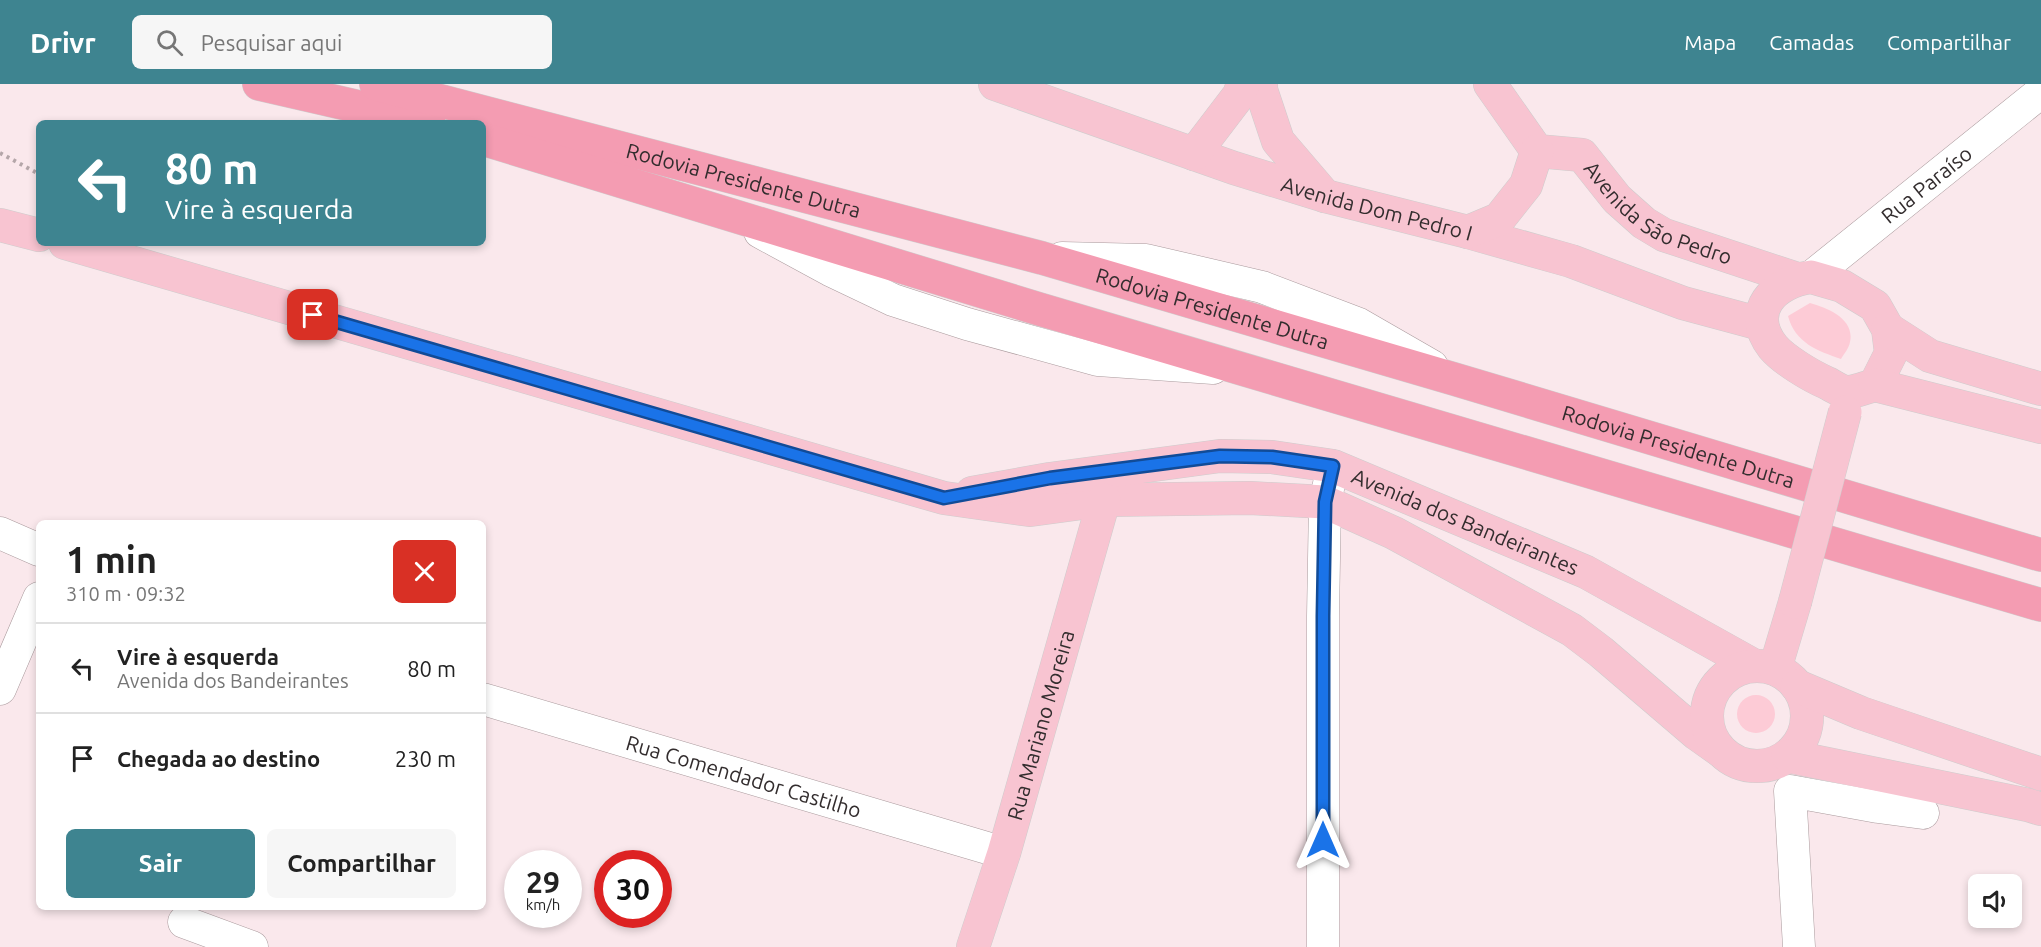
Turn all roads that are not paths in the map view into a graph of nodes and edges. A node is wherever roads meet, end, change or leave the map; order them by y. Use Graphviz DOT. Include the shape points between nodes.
graph roads {
  1 [pos="259,84"];
  2 [pos="376,84"];
  3 [pos="995,84"];
  4 [pos="1243,84"];
  5 [pos="1261,84"];
  6 [pos="1490,84"];
  7 [pos="2041,92"];
  8 [pos="416,120"];
  9 [pos="486,140"];
  10 [pos="1537,151"];
  11 [pos="1194,154"];
  12 [pos="1325,196"];
  13 [pos="0,225"];
  14 [pos="1468,232"];
  15 [pos="36,235"];
  16 [pos="75,246"];
  17 [pos="1804,278"];
  18 [pos="1761,324"];
  19 [pos="1888,329"];
  20 [pos="2041,389"];
  21 [pos="1856,397"];
  22 [pos="2041,427"];
  23 [pos="1333,466"];
  24 [pos="944,498"];
  25 [pos="1104,500"];
  26 [pos="1325,502"];
  27 [pos="0,533"];
  28 [pos="36,549"];
  29 [pos="2041,555"];
  30 [pos="36,605"];
  31 [pos="2041,605"];
  32 [pos="1775,673"];
  33 [pos="0,689"];
  34 [pos="486,700"];
  35 [pos="1721,750"];
  36 [pos="1788,756"];
  37 [pos="2041,774"];
  38 [pos="2037,811"];
  39 [pos="1923,813"];
  40 [pos="1004,853"];
  41 [pos="182,926"];
  42 [pos="252,947"];
  43 [pos="973,947"];
  44 [pos="1323,947"];
  45 [pos="1799,947"];
  1 -- 8 [label="highway"];
  2 -- 29 [label="highway, Rodovia Presidente Dutra" via="1042,258"];
  3 -- 11 [label="main road, Avenida Dom Pedro I"];
  4 -- 11 [label="main road" via="1239,95"];
  5 -- 12 [label="main road" via="1278,141"];
  6 -- 10 [label="main road"];
  7 -- 17 [label="street, Rua Paraíso"];
  9 -- 31 [label="highway, Rodovia Presidente Dutra"];
  10 -- 14 [label="main road" via="1526,185 1499,219"];
  10 -- 17 [label="main road, Avenida São Pedro" via="1582,155 1617,199 1664,235"];
  11 -- 12 [label="main road, Avenida Dom Pedro I"];
  12 -- 14 [label="main road, Avenida Dom Pedro I"];
  13 -- 15 [label="main road"];
  14 -- 18 [label="main road, Avenida Dom Pedro I" via="1571,261 1683,303"];
  16 -- 24 [label="main road, Avenida dos Bandeirantes"];
  17 -- 18 [label="main road" via="1772,292"];
  17 -- 19 [label="main road" via="1842,286 1875,306"];
  18 -- 21 [label="main road" via="1774,347 1809,375"];
  19 -- 20 [label="main road" via="1930,356"];
  19 -- 21 [label="main road" via="1891,354"];
  21 -- 22 [label="main road"];
  21 -- 32 [label="main road, bridge"];
  23 -- 24 [label="main road, Avenida dos Bandeirantes" via="1272,457 1220,456 1050,478"];
  23 -- 26 [label="street"];
  23 -- 32 [label="main road, Avenida dos Bandeirantes" via="1586,573"];
  24 -- 25 [label="main road, Avenida dos Bandeirantes" via="1030,510"];
  25 -- 26 [label="main road, Avenida dos Bandeirantes" via="1250,498"];
  25 -- 40 [label="main road, Rua Mariano Moreira"];
  26 -- 35 [label="main road, Avenida dos Bandeirantes" via="1394,534 1572,630"];
  26 -- 44 [label="street"];
  27 -- 28 [label="street"];
  30 -- 33 [label="street"];
  32 -- 35 [label="main road" via="1737,669 1714,690 1707,722 1711,737"];
  32 -- 36 [label="main road" via="1805,700 1808,715 1799,745"];
  32 -- 37 [label="main road, Avenida dos Bandeirantes" via="1861,713"];
  34 -- 40 [label="street, Rua Comendador Castilho"];
  35 -- 36 [label="main road" via="1732,760 1761,767"];
  36 -- 38 [label="main road"];
  39 -- 45 [label="street" via="1790,791"];
  40 -- 43 [label="main road, Rua Mariano Moreira"];
  41 -- 42 [label="street"];
}
